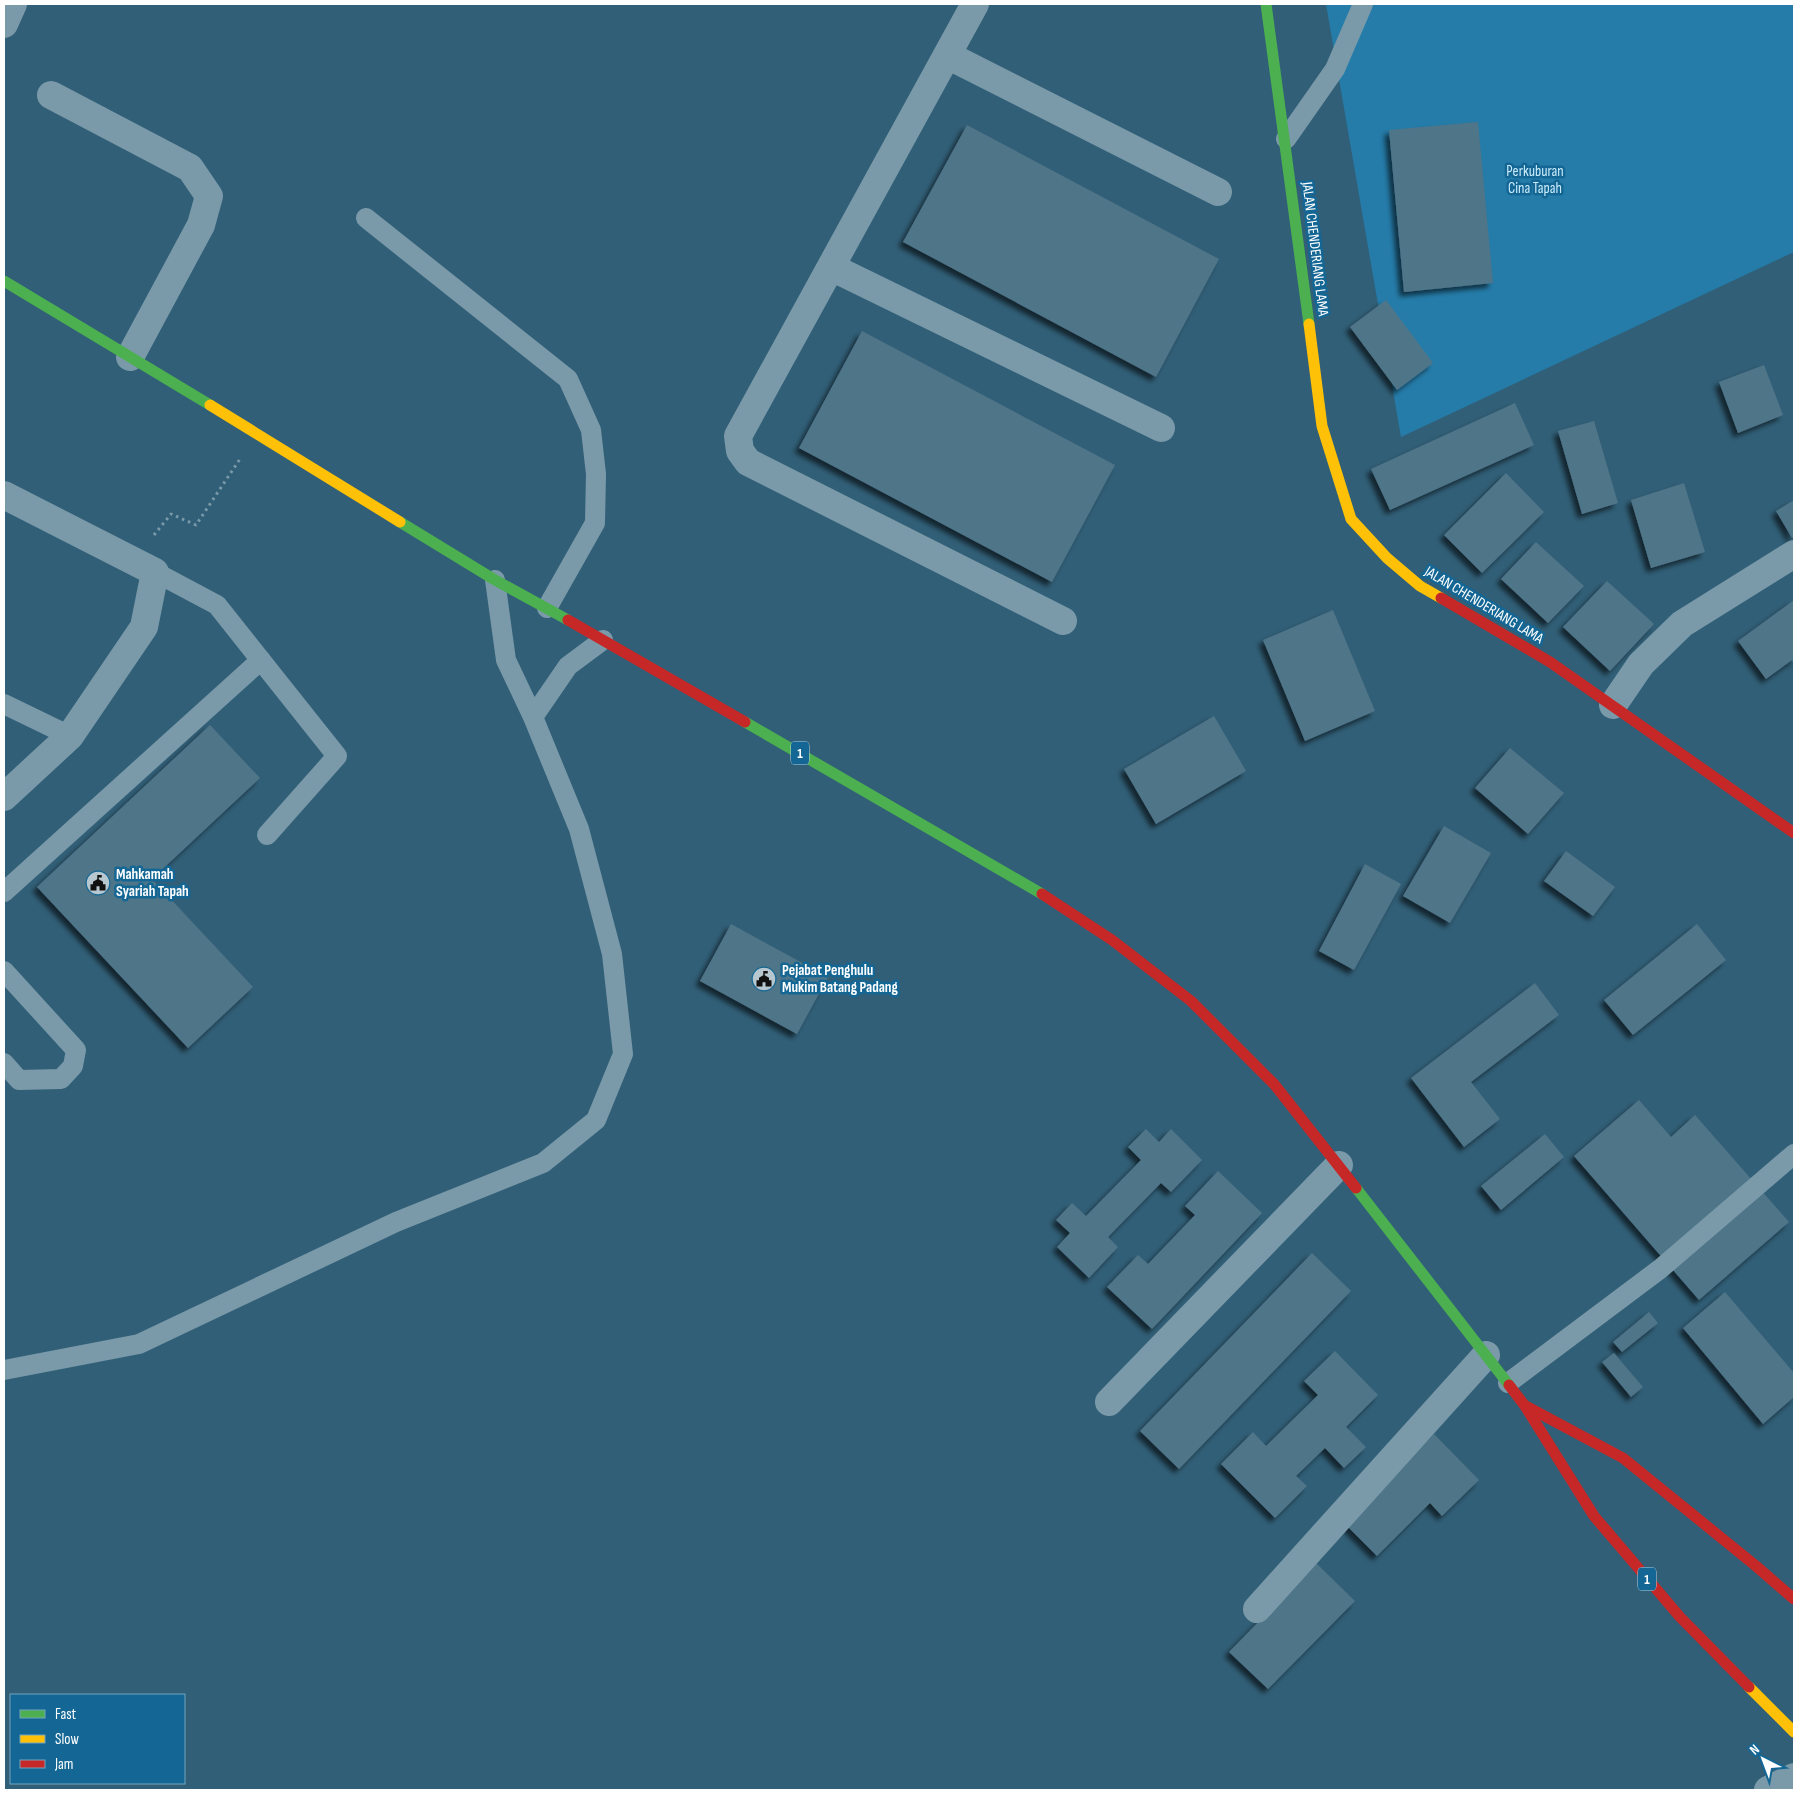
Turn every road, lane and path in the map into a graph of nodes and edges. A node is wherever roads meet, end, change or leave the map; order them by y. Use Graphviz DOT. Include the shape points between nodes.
graph roads {
  1 [pos="13,4"];
  2 [pos="975,4"];
  3 [pos="1266,4"];
  4 [pos="1363,4"];
  5 [pos="4,24"];
  6 [pos="948,54"];
  7 [pos="52,95"];
  8 [pos="1286,139"];
  9 [pos="1218,192"];
  10 [pos="366,218"];
  11 [pos="831,267"];
  12 [pos="4,281"];
  13 [pos="130,356"];
  14 [pos="1161,428"];
  15 [pos="257,433"];
  16 [pos="4,495"];
  17 [pos="1794,554"];
  18 [pos="144,566"];
  19 [pos="495,580"];
  20 [pos="547,608"];
  21 [pos="1063,620"];
  22 [pos="603,640"];
  23 [pos="261,660"];
  24 [pos="4,704"];
  25 [pos="1613,705"];
  26 [pos="533,717"];
  27 [pos="70,736"];
  28 [pos="4,797"];
  29 [pos="1794,833"];
  30 [pos="267,835"];
  31 [pos="4,892"];
  32 [pos="4,971"];
  33 [pos="4,1063"];
  34 [pos="1794,1154"];
  35 [pos="1339,1165"];
  36 [pos="1486,1355"];
  37 [pos="4,1370"];
  38 [pos="1508,1384"];
  39 [pos="1109,1402"];
  40 [pos="1525,1406"];
  41 [pos="1794,1599"];
  42 [pos="1256,1609"];
  43 [pos="1794,1732"];
  44 [pos="1794,1777"];
  45 [pos="1768,1790"];
  1 -- 5 [label="street"];
  2 -- 6 [label="street"];
  3 -- 8 [label="main road, JALAN CHENDERIANG LAMA"];
  4 -- 8 [label="lane" via="1335,69"];
  6 -- 9 [label="street"];
  6 -- 11 [label="street"];
  7 -- 13 [label="street" via="190,168 209,196 201,225"];
  8 -- 25 [label="main road, JALAN CHENDERIANG LAMA" via="1322,426 1351,519 1387,558 1420,586 1550,662"];
  10 -- 20 [label="lane" via="568,379 591,430 596,474 595,523"];
  11 -- 14 [label="street"];
  11 -- 21 [label="street" via="738,436 740,451 748,462"];
  12 -- 13 [label="main road, 1"];
  13 -- 15 [label="main road, 1"];
  15 -- 18 [label="path" via="196,525 171,514"];
  15 -- 19 [label="main road, 1"];
  16 -- 18 [label="street"];
  17 -- 25 [label="street" via="1682,624 1641,664"];
  18 -- 23 [label="lane" via="217,605"];
  18 -- 27 [label="street" via="144,627"];
  19 -- 20 [label="main road, 1"];
  19 -- 26 [label="lane" via="506,660"];
  20 -- 22 [label="main road, 1"];
  22 -- 26 [label="lane" via="568,666"];
  22 -- 35 [label="main road, 1" via="1033,888 1112,940 1191,1001 1274,1084"];
  23 -- 30 [label="lane" via="337,756"];
  23 -- 31 [label="lane"];
  24 -- 27 [label="lane"];
  25 -- 29 [label="main road, JALAN CHENDERIANG LAMA"];
  26 -- 37 [label="lane" via="579,829 612,954 623,1054 596,1120 544,1163 396,1222 139,1344"];
  27 -- 28 [label="street"];
  32 -- 33 [label="lane" via="76,1050 73,1066 61,1079 19,1080"];
  34 -- 38 [label="lane" via="1660,1269"];
  35 -- 36 [label="main road, 1"];
  35 -- 39 [label="street"];
  36 -- 38 [label="main road, 1"];
  36 -- 42 [label="street"];
  38 -- 40 [label="main road, 1"];
  40 -- 41 [label="main road, 1" via="1623,1458"];
  40 -- 43 [label="main road, 1" via="1594,1516 1680,1617"];
  44 -- 45 [label="street"];
}
